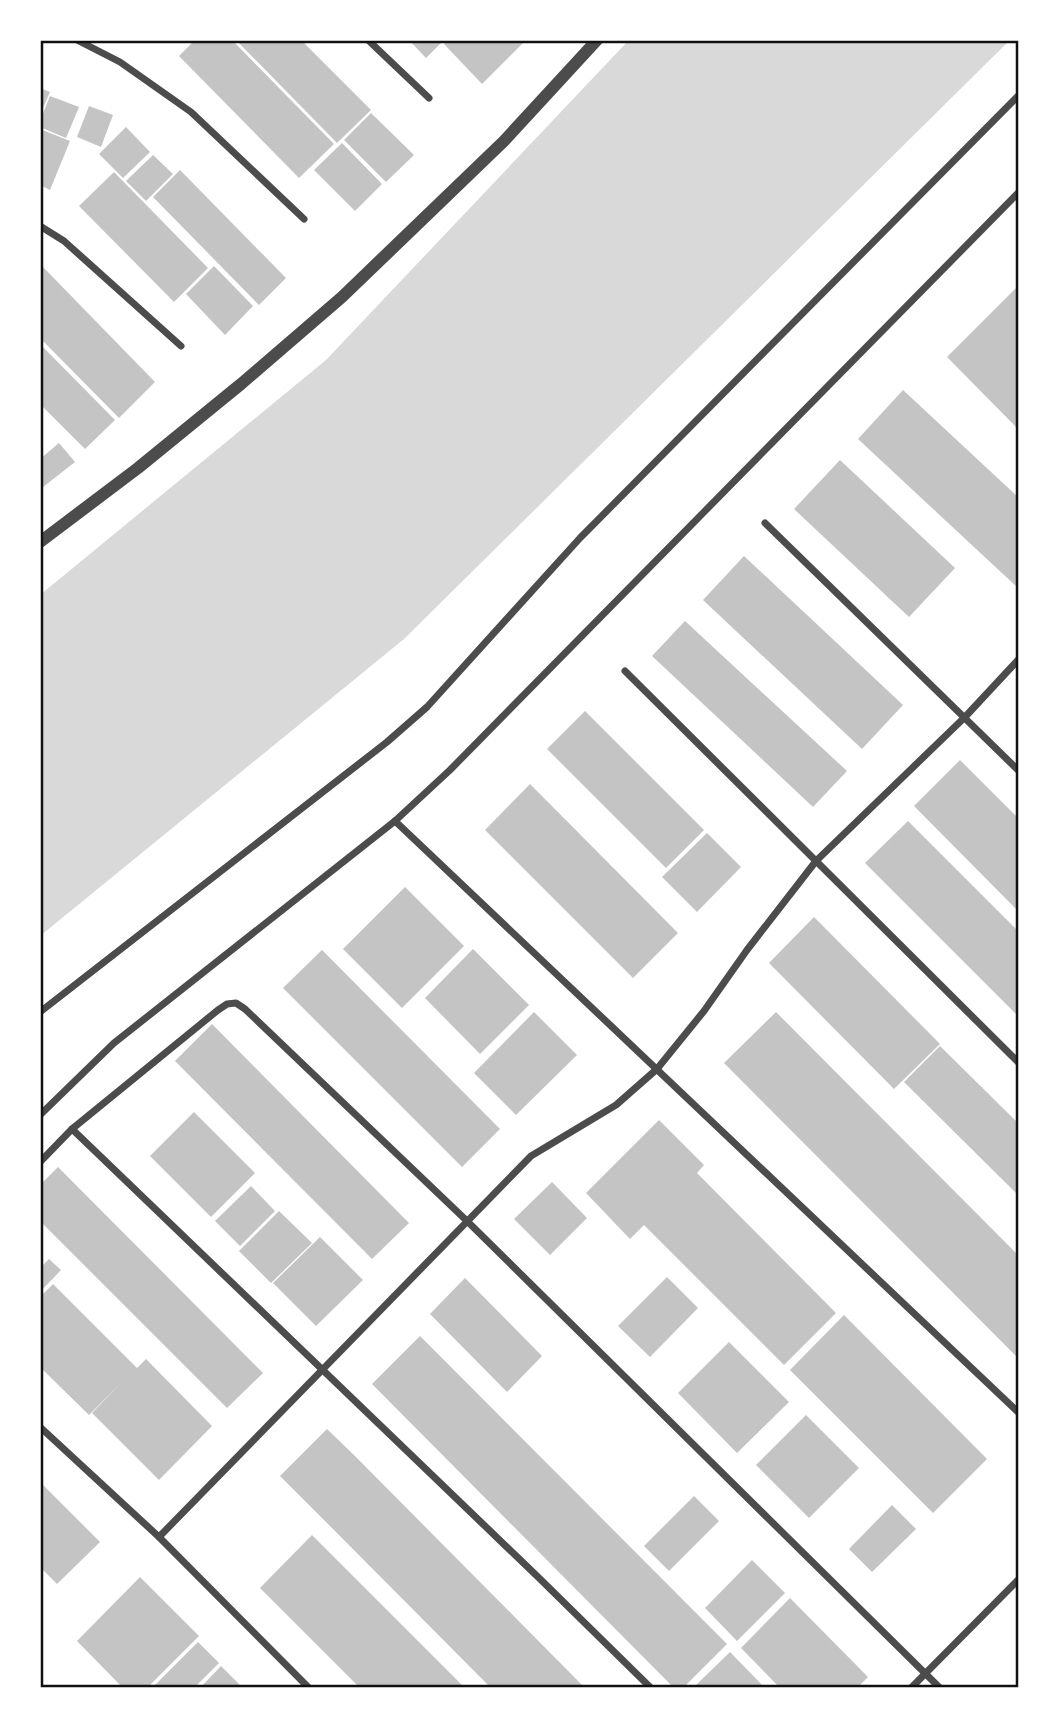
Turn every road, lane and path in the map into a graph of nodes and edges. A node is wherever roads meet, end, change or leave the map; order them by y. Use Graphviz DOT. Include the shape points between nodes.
graph roads {
  1 [pos="77,40"];
  2 [pos="368,40"];
  3 [pos="597,40"];
  4 [pos="1019,95"];
  5 [pos="429,98"];
  6 [pos="1019,192"];
  7 [pos="304,219"];
  8 [pos="40,226"];
  9 [pos="181,346"];
  10 [pos="765,523"];
  11 [pos="40,542"];
  12 [pos="1019,659"];
  13 [pos="625,671"];
  14 [pos="965,717"];
  15 [pos="1019,771"];
  16 [pos="395,821"];
  17 [pos="816,861"];
  18 [pos="40,1012"];
  19 [pos="1019,1063"];
  20 [pos="657,1069"];
  21 [pos="40,1115"];
  22 [pos="72,1129"];
  23 [pos="40,1161"];
  24 [pos="467,1221"];
  25 [pos="322,1370"];
  26 [pos="1019,1413"];
  27 [pos="40,1427"];
  28 [pos="159,1537"];
  29 [pos="1019,1579"];
  30 [pos="925,1673"];
  31 [pos="309,1688"];
  32 [pos="651,1688"];
  33 [pos="911,1688"];
  34 [pos="940,1688"];
  1 -- 7 [label="street" via="120,62 191,112"];
  2 -- 5 [label="street"];
  3 -- 11 [label="street" via="504,141 342,297 189,426"];
  4 -- 18 [label="street" via="580,538 427,707"];
  6 -- 16 [label="street"];
  8 -- 9 [label="street"];
  10 -- 14 [label="street"];
  12 -- 14 [label="street"];
  13 -- 17 [label="street"];
  14 -- 15 [label="street"];
  14 -- 17 [label="street"];
  16 -- 20 [label="street"];
  16 -- 21 [label="street" via="114,1043"];
  17 -- 19 [label="street"];
  17 -- 20 [label="street"];
  20 -- 24 [label="street" via="616,1105 531,1156"];
  20 -- 26 [label="street"];
  22 -- 23 [label="street"];
  22 -- 24 [label="street" via="227,1004 236,1003"];
  22 -- 25 [label="street"];
  24 -- 25 [label="street"];
  24 -- 30 [label="street"];
  25 -- 28 [label="street"];
  25 -- 32 [label="street"];
  27 -- 28 [label="street"];
  28 -- 31 [label="street"];
  29 -- 30 [label="street"];
  30 -- 33 [label="street"];
  30 -- 34 [label="street"];
}
